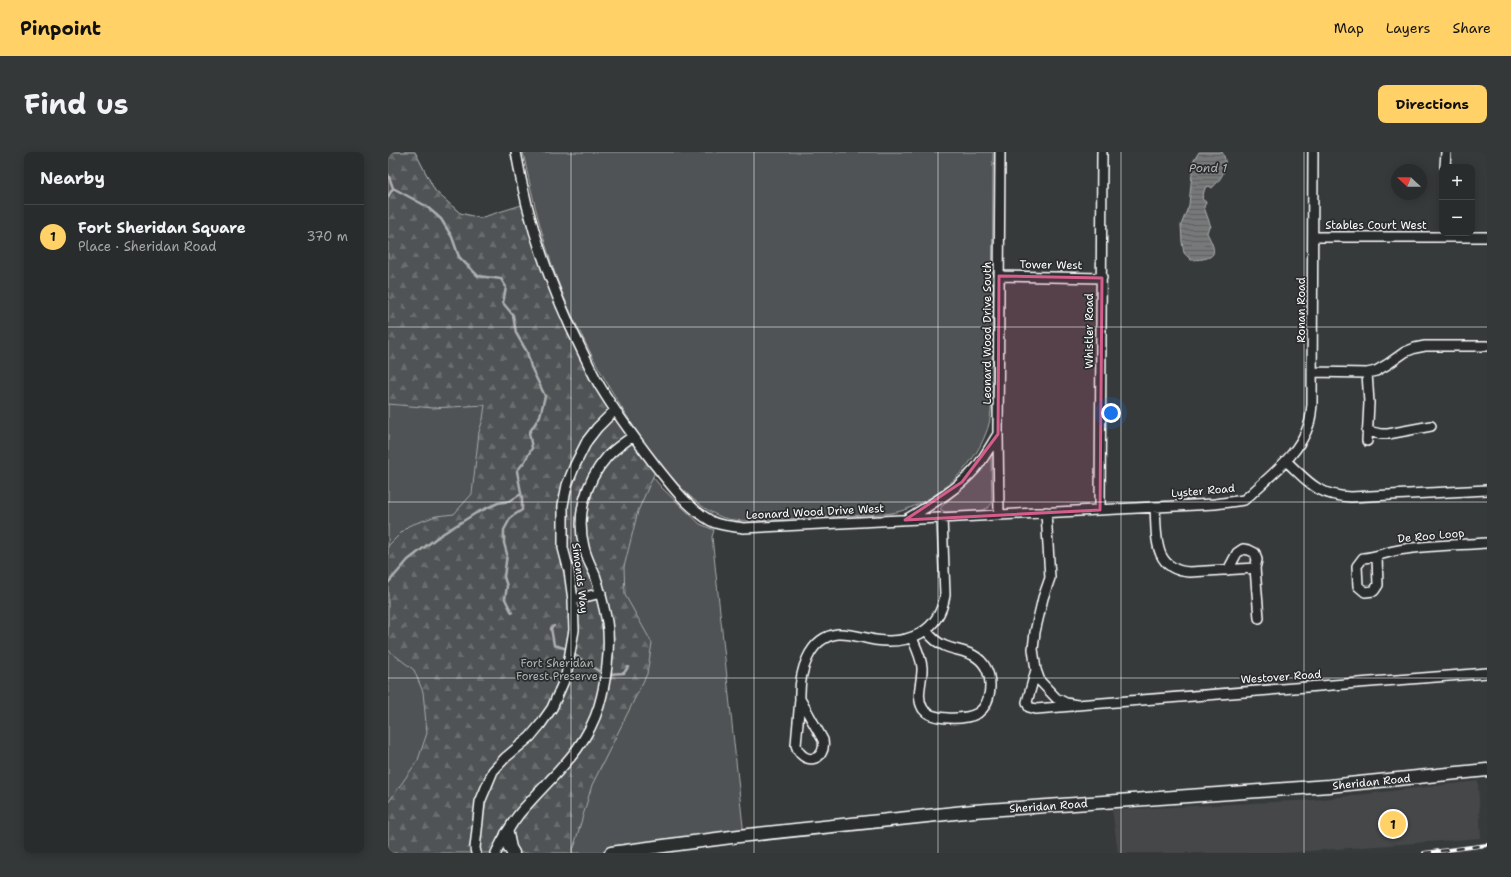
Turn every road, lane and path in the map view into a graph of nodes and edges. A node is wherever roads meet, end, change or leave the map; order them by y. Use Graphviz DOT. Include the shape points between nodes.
graph roads {
  1 [pos="516,152"];
  2 [pos="1000,152"];
  3 [pos="1102,152"];
  4 [pos="1313,152"];
  5 [pos="1446,152"];
  6 [pos="1445,164"];
  7 [pos="1439,235"];
  8 [pos="1314,236"];
  9 [pos="1465,236"];
  10 [pos="1487,237"];
  11 [pos="999,276"];
  12 [pos="1102,278"];
  13 [pos="1487,346"];
  14 [pos="1312,372"];
  15 [pos="1367,373"];
  16 [pos="615,410"];
  17 [pos="1431,426"];
  18 [pos="1368,431"];
  19 [pos="998,434"];
  20 [pos="632,436"];
  21 [pos="1367,441"];
  22 [pos="1286,461"];
  23 [pos="1487,490"];
  24 [pos="1155,507"];
  25 [pos="1100,510"];
  26 [pos="1046,512"];
  27 [pos="999,514"];
  28 [pos="942,518"];
  29 [pos="905,520"];
  30 [pos="1487,543"];
  31 [pos="1377,557"];
  32 [pos="1255,568"];
  33 [pos="1228,570"];
  34 [pos="600,593"];
  35 [pos="573,600"];
  36 [pos="1259,618"];
  37 [pos="926,630"];
  38 [pos="912,638"];
  39 [pos="1036,670"];
  40 [pos="1487,673"];
  41 [pos="800,699"];
  42 [pos="1077,705"];
  43 [pos="1487,770"];
  44 [pos="507,834"];
  45 [pos="476,853"];
  46 [pos="496,853"];
  47 [pos="513,853"];
  48 [pos="611,853"];
  1 -- 16 [label="street, Leonard Wood Drive West" via="534,228 548,272 571,329 600,387"];
  2 -- 11 [label="street, Leonard Wood Drive South"];
  3 -- 12 [label="street, Whistler Road"];
  4 -- 8 [label="street, Ronan Road"];
  5 -- 6 [label="street"];
  7 -- 8 [label="street, Stables Court West"];
  8 -- 14 [label="street, Ronan Road"];
  9 -- 10 [label="street, Stables Court West"];
  11 -- 12 [label="street, Tower West"];
  11 -- 19 [label="street, Leonard Wood Drive South"];
  12 -- 25 [label="street, Whistler Road"];
  13 -- 15 [label="street" via="1415,348 1376,371"];
  14 -- 15 [label="street"];
  14 -- 22 [label="street, Ronan Road" via="1309,424 1300,444"];
  15 -- 18 [label="street"];
  16 -- 20 [label="street, Leonard Wood Drive West"];
  16 -- 35 [label="street, Simonds Way" via="587,441 567,485 563,505 563,548"];
  17 -- 18 [label="street" via="1388,434"];
  18 -- 21 [label="street"];
  19 -- 27 [label="street, Leonard Wood Drive South"];
  19 -- 29 [label="street" via="976,467 962,482 944,497"];
  20 -- 29 [label="street, Leonard Wood Drive West" via="673,487 700,514 714,523 743,528"];
  20 -- 34 [label="street, Simonds Way" via="608,456 598,469 584,499 581,534"];
  22 -- 23 [label="street" via="1317,489 1338,496"];
  22 -- 24 [label="street, Lyster Road" via="1244,500"];
  24 -- 25 [label="street, Lyster Road"];
  24 -- 33 [label="street" via="1158,550 1164,561 1181,572"];
  25 -- 26 [label="street, Lyster Road"];
  26 -- 27 [label="street, Lyster Road"];
  26 -- 39 [label="street, Westover Road" via="1050,578 1035,632 1033,649"];
  27 -- 28 [label="street, Lyster Road"];
  28 -- 29 [label="street, Leonard Wood Drive West"];
  28 -- 37 [label="street" via="946,595 940,613"];
  30 -- 31 [label="street, De Roo Loop" via="1406,548"];
  32 -- 33 [label="street"];
  32 -- 33 [label="street" via="1255,553 1243,549 1237,553"];
  32 -- 36 [label="street"];
  34 -- 35 [label="street"];
  34 -- 44 [label="street, Simonds Way" via="607,624 608,654 603,692 595,718 568,762 525,806"];
  35 -- 45 [label="street, Simonds Way" via="574,637 560,692 540,725 501,762 486,783 480,802"];
  37 -- 38 [label="street"];
  37 -- 38 [label="street" via="938,643 972,654 986,668 990,678 988,698 978,713 942,718 928,714 923,709 919,693 922,665"];
  38 -- 41 [label="street" via="888,641 838,634 819,641 811,650 803,670"];
  39 -- 42 [label="street, Westover Road" via="1046,690 1066,703"];
  39 -- 42 [label="street, Westover Road" via="1027,702 1029,707 1036,709"];
  40 -- 42 [label="street, Westover Road"];
  41 -- 41 [label="street" via="796,745 802,756 813,758 822,752 823,740"];
  43 -- 48 [label="main road, Sheridan Road" via="1329,786 974,811 740,836"];
  44 -- 46 [label="street, Simonds Way"];
  44 -- 47 [label="main road"];
}
